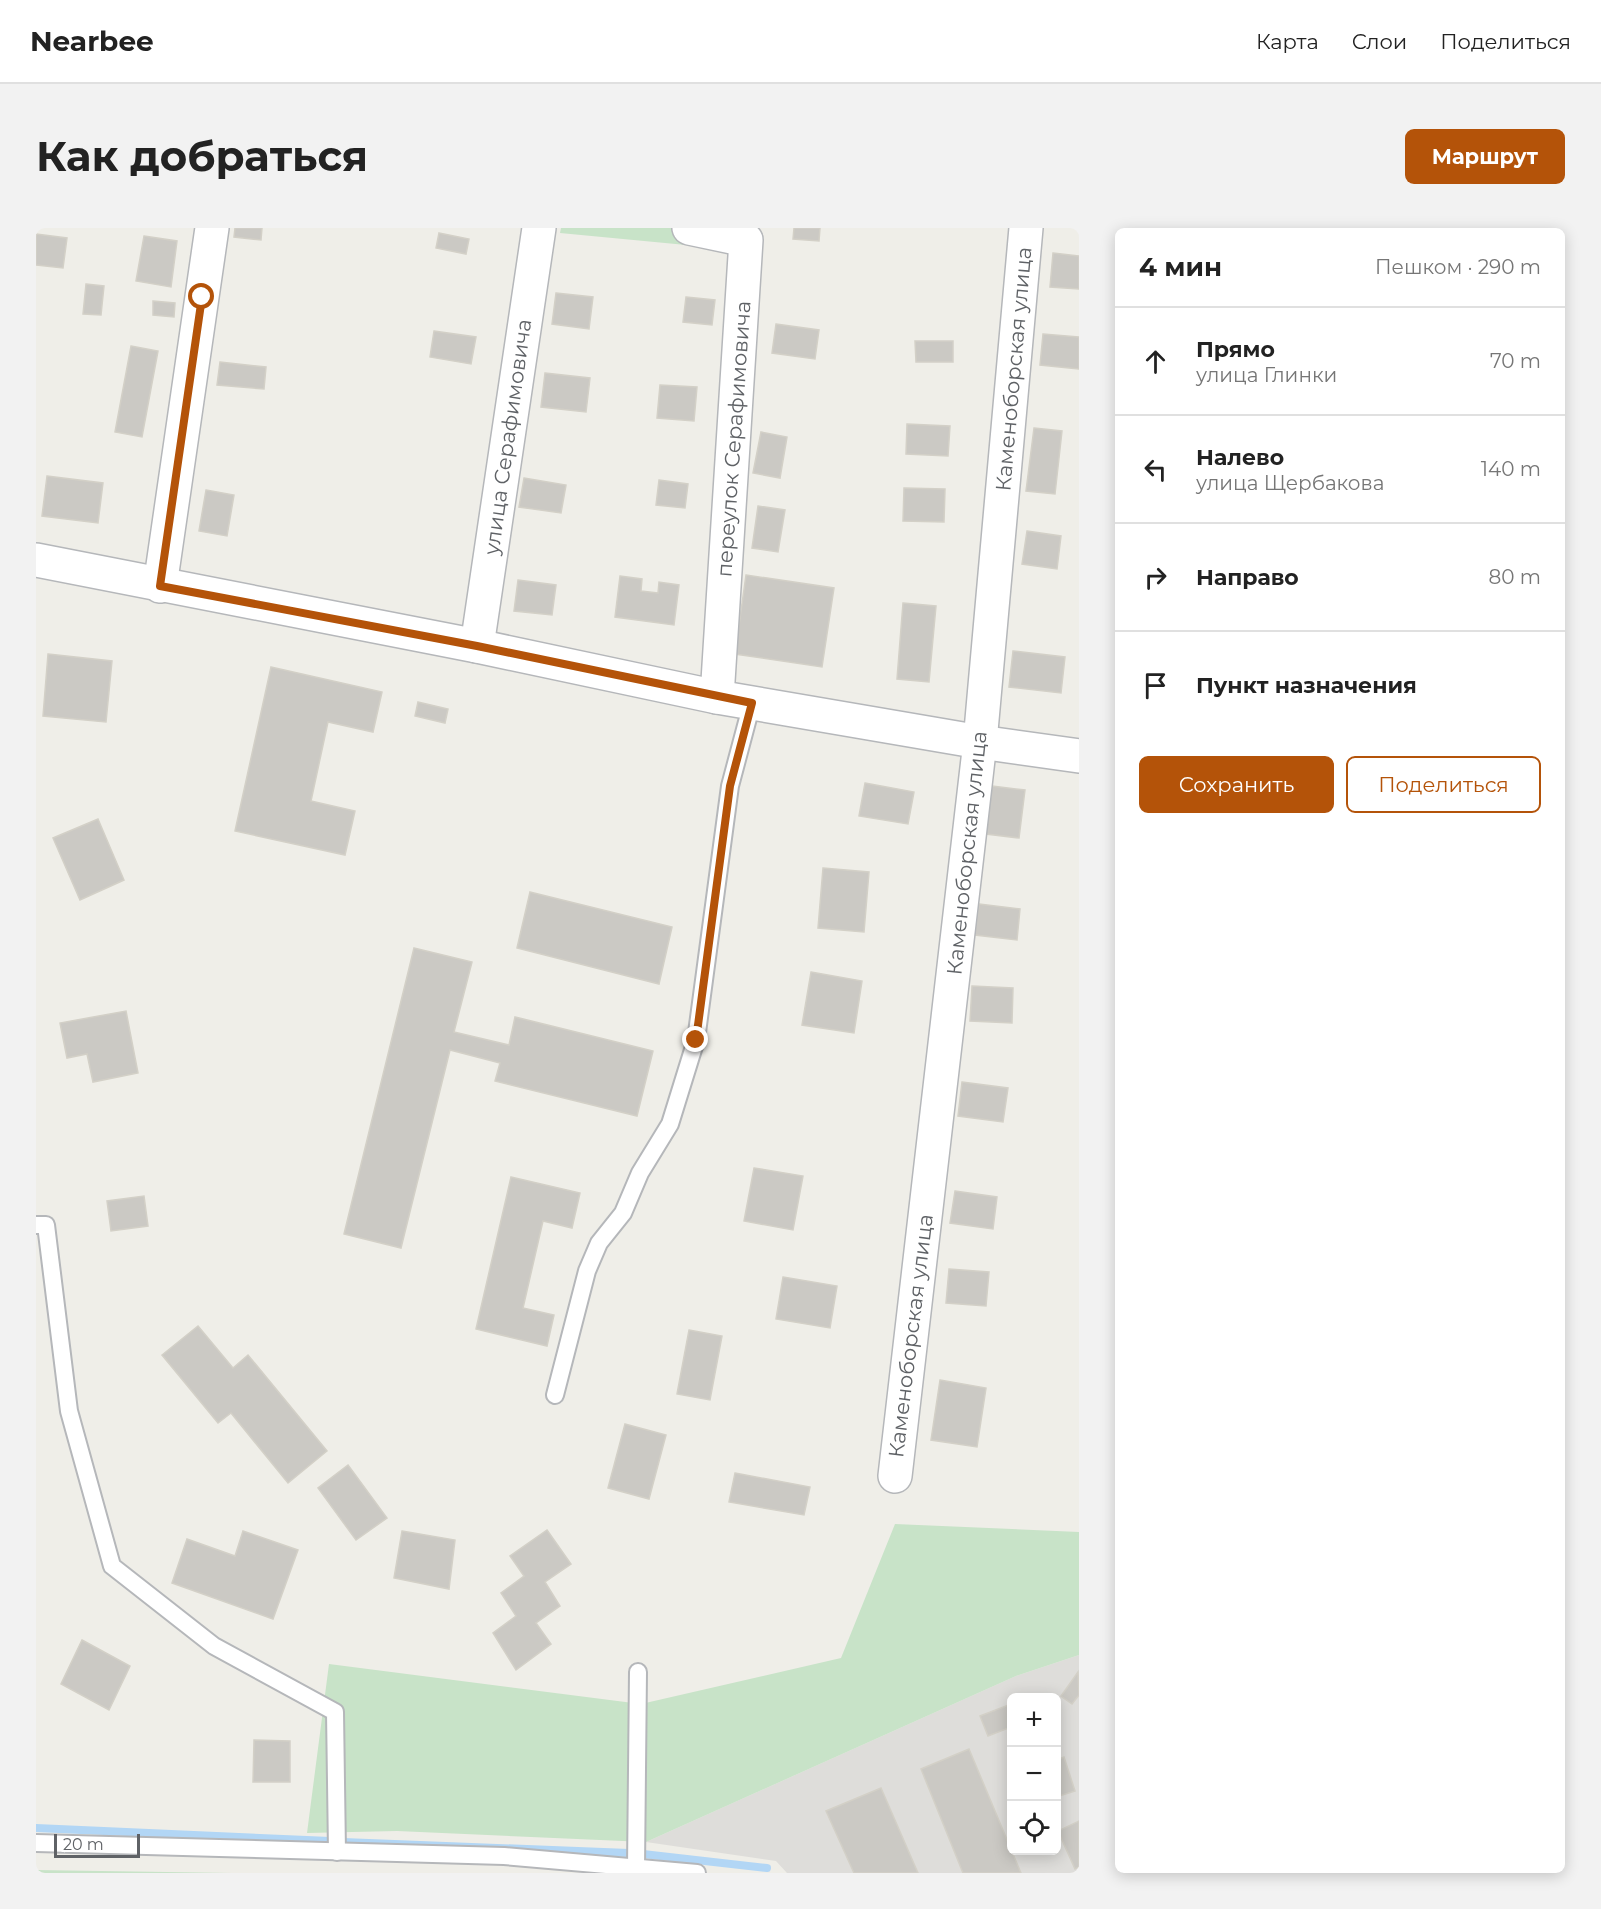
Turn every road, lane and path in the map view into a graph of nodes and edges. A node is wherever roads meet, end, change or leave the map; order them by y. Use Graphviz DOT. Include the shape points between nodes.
graph roads {
  1 [pos="212,228"];
  2 [pos="539,228"];
  3 [pos="689,228"];
  4 [pos="1026,228"];
  5 [pos="36,560"];
  6 [pos="160,586"];
  7 [pos="477,646"];
  8 [pos="717,697"];
  9 [pos="752,703"];
  10 [pos="980,742"];
  11 [pos="1079,756"];
  12 [pos="36,1226"];
  13 [pos="555,1395"];
  14 [pos="895,1476"];
  15 [pos="638,1672"];
  16 [pos="36,1844"];
  17 [pos="338,1852"];
  18 [pos="636,1868"];
  19 [pos="697,1873"];
  1 -- 6 [label="street"];
  2 -- 7 [label="street, улица Серафимовича"];
  3 -- 8 [label="street, переулок Серафимовича" via="746,240"];
  4 -- 10 [label="street, Каменоборская улица"];
  5 -- 6 [label="street"];
  6 -- 7 [label="street"];
  7 -- 8 [label="street"];
  8 -- 9 [label="street"];
  9 -- 10 [label="street"];
  9 -- 13 [label="lane" via="730,786 696,1040 670,1124 640,1173 623,1213 599,1243 587,1271"];
  10 -- 11 [label="street"];
  10 -- 14 [label="street, Каменоборская улица"];
  12 -- 17 [label="lane" via="46,1225 69,1411 112,1566 214,1647 335,1712"];
  15 -- 18 [label="lane"];
  16 -- 17 [label="lane"];
  17 -- 18 [label="lane" via="504,1856"];
  18 -- 19 [label="lane"];
}
